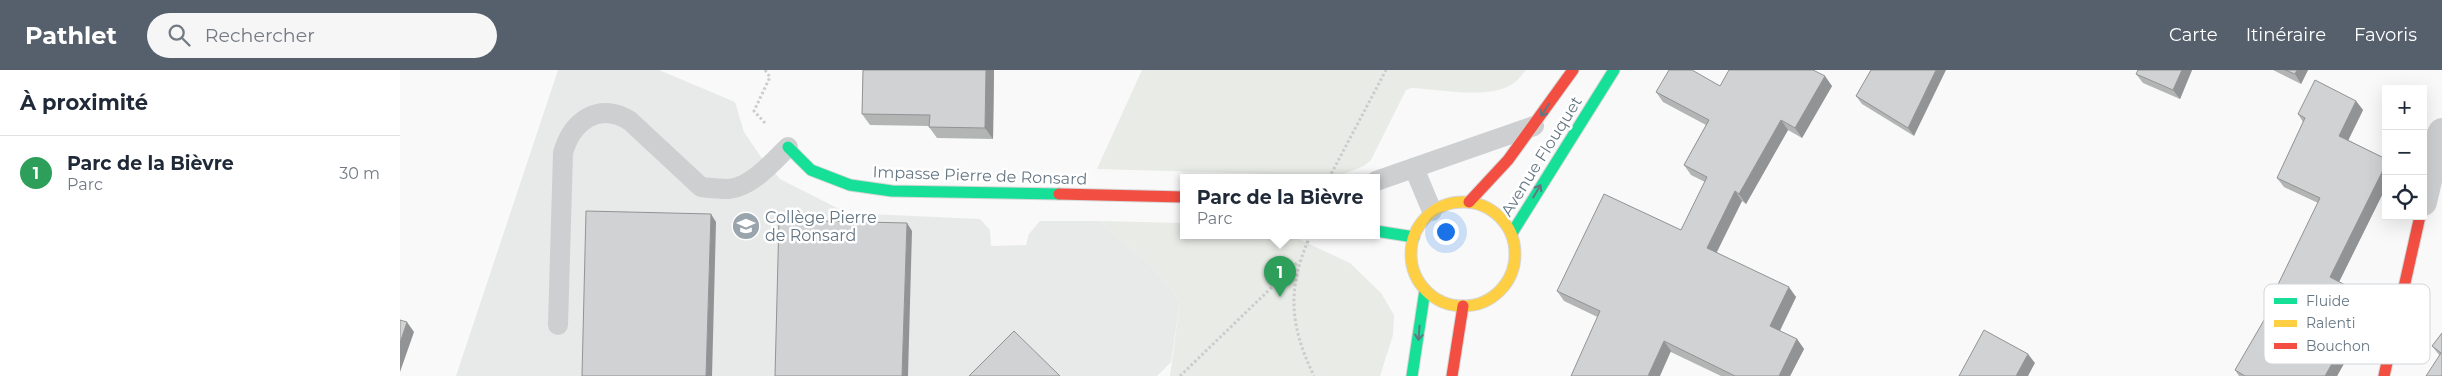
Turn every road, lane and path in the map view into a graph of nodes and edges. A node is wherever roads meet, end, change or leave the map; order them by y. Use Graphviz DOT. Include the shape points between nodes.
graph roads {
  1 [pos="765,70"];
  2 [pos="1386,70"];
  3 [pos="1573,70"];
  4 [pos="1614,70"];
  5 [pos="1534,126"];
  6 [pos="2442,132"];
  7 [pos="788,147"];
  8 [pos="1414,168"];
  9 [pos="1332,174"];
  10 [pos="1380,180"];
  11 [pos="2427,184"];
  12 [pos="1180,197"];
  13 [pos="1469,202"];
  14 [pos="1432,212"];
  15 [pos="2419,220"];
  16 [pos="1380,232"];
  17 [pos="1512,233"];
  18 [pos="1414,237"];
  19 [pos="1309,239"];
  20 [pos="1299,261"];
  21 [pos="2405,284"];
  22 [pos="1426,290"];
  23 [pos="1463,306"];
  24 [pos="558,325"];
  25 [pos="1180,376"];
  26 [pos="1314,376"];
  27 [pos="1412,376"];
  28 [pos="1452,376"];
  1 -- 7 [label="path" via="770,77 754,111"];
  2 -- 9 [label="path"];
  3 -- 5 [label="main road, Avenue Flouquet, one-way"];
  17 -- 4 [label="main road, Avenue Flouquet, one-way"];
  5 -- 8 [label="lane"];
  5 -- 13 [label="main road, Avenue Flouquet"];
  6 -- 11 [label="street" via="2436,142"];
  7 -- 12 [label="main road, Impasse Pierre de Ronsard" via="811,170 850,185 892,191"];
  7 -- 24 [label="lane" via="744,184 731,189 701,187 620,114 592,115 578,124 568,136 563,153"];
  8 -- 10 [label="lane"];
  8 -- 14 [label="lane"];
  13 -- 14 [label="main road, Avenue Flouquet" via="1450,203"];
  13 -- 17 [label="main road, Avenue Flouquet" via="1495,212"];
  14 -- 18 [label="main road, Avenue Flouquet"];
  15 -- 21 [label="main road"];
  16 -- 18 [label="main road"];
  17 -- 23 [label="main road, Avenue Flouquet" via="1516,262 1511,276 1502,289 1484,302"];
  18 -- 22 [label="main road, Avenue Flouquet" via="1412,265"];
  19 -- 20 [label="path"];
  20 -- 25 [label="path"];
  20 -- 26 [label="path" via="1293,315 1301,350"];
  22 -- 23 [label="main road, Avenue Flouquet" via="1449,304"];
  22 -- 27 [label="main road, one-way"];
  23 -- 28 [label="main road"];
}
